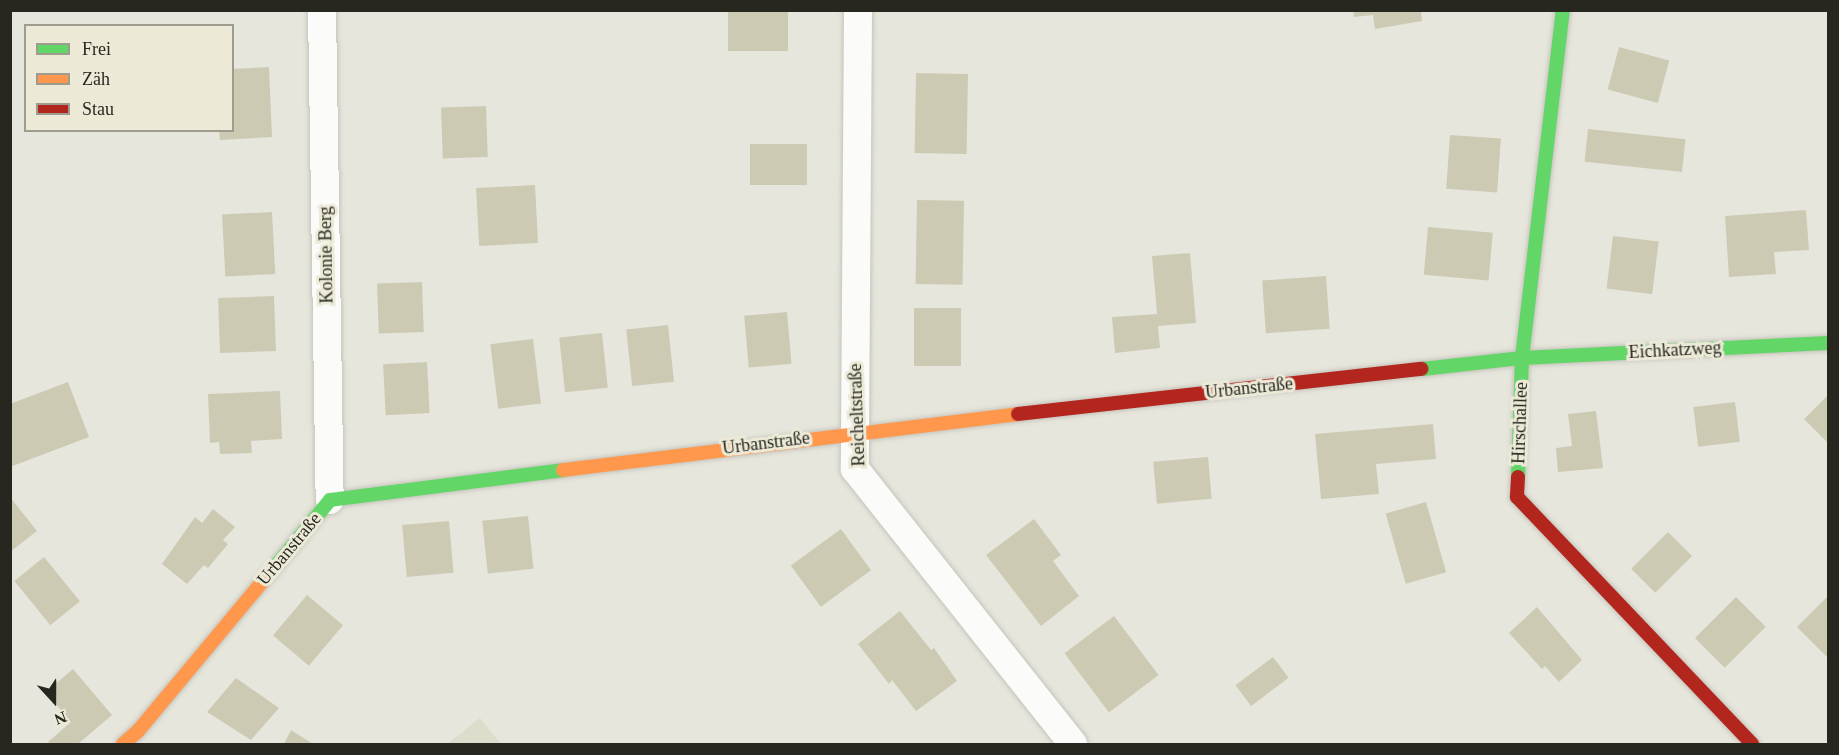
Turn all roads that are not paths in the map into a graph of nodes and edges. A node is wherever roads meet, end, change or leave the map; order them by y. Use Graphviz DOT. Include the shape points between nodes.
graph roads {
  1 [pos="322,10"];
  2 [pos="858,10"];
  3 [pos="1563,10"];
  4 [pos="1828,343"];
  5 [pos="1522,358"];
  6 [pos="854,432"];
  7 [pos="330,500"];
  8 [pos="123,744"];
  9 [pos="1072,744"];
  10 [pos="1752,744"];
  1 -- 7 [label="street, Kolonie Berg"];
  2 -- 6 [label="street, Reicheltstraße"];
  3 -- 5 [label="street, Hirschallee"];
  4 -- 5 [label="street, Eichkatzweg"];
  5 -- 6 [label="street, Urbanstraße"];
  5 -- 10 [label="street, Hirschallee" via="1517,497"];
  6 -- 7 [label="street, Urbanstraße"];
  6 -- 9 [label="street, Reicheltstraße" via="855,470"];
  7 -- 8 [label="street, Urbanstraße" via="138,732"];
}
